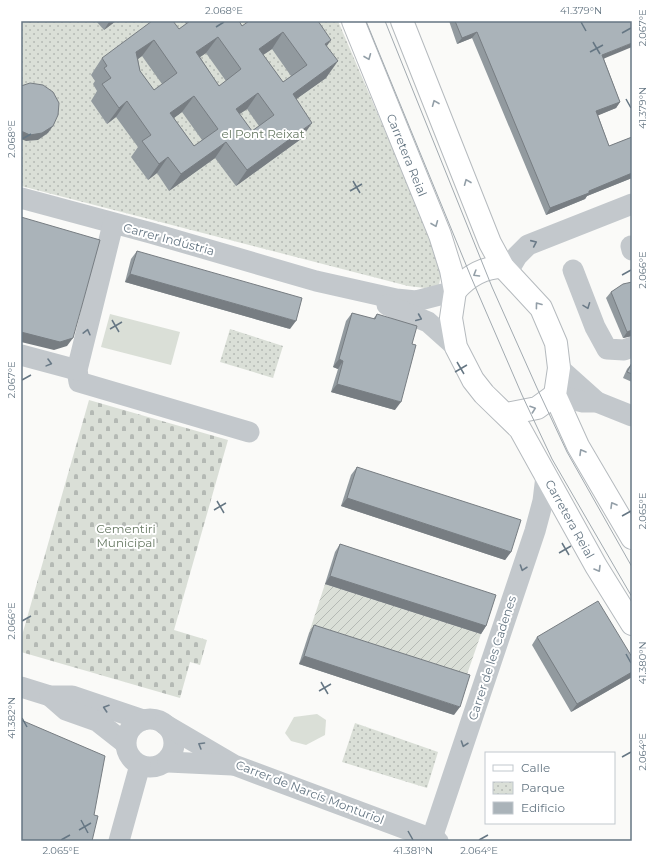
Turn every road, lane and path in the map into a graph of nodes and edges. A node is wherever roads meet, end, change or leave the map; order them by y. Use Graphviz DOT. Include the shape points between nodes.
graph roads {
  1 [pos="353,21"];
  2 [pos="402,21"];
  3 [pos="21,198"];
  4 [pos="632,204"];
  5 [pos="113,224"];
  6 [pos="506,269"];
  7 [pos="573,270"];
  8 [pos="316,282"];
  9 [pos="455,291"];
  10 [pos="456,347"];
  11 [pos="632,347"];
  12 [pos="21,356"];
  13 [pos="559,368"];
  14 [pos="77,370"];
  15 [pos="555,395"];
  16 [pos="590,402"];
  17 [pos="507,414"];
  18 [pos="632,416"];
  19 [pos="571,430"];
  20 [pos="249,432"];
  21 [pos="546,476"];
  22 [pos="632,538"];
  23 [pos="632,624"];
  24 [pos="21,687"];
  25 [pos="50,696"];
  26 [pos="143,720"];
  27 [pos="164,724"];
  28 [pos="125,742"];
  29 [pos="168,762"];
  30 [pos="140,765"];
  31 [pos="234,765"];
  32 [pos="435,840"];
  33 [pos="120,841"];
  1 -- 9 [label="main road, Carretera Reial, one-way" via="440,235"];
  6 -- 2 [label="main road, one-way" via="490,243"];
  3 -- 5 [label="street, Carrer Indústria"];
  6 -- 4 [label="street, one-way" via="528,244"];
  5 -- 8 [label="street, Carrer Indústria"];
  14 -- 5 [label="street, one-way"];
  6 -- 9 [label="main road, one-way" via="492,267 477,272 460,284"];
  13 -- 6 [label="main road, one-way" via="556,342 541,308"];
  7 -- 11 [label="street, one-way" via="606,349 624,350"];
  8 -- 9 [label="street" via="416,301"];
  8 -- 10 [label="street, one-way" via="394,307 428,322"];
  9 -- 10 [label="main road, Carretera Reial" via="451,318"];
  10 -- 17 [label="main road, Carretera Reial" via="473,380 484,394"];
  12 -- 14 [label="street, one-way"];
  13 -- 15 [label="main road"];
  13 -- 16 [label="street"];
  14 -- 20 [label="street" via="79,382"];
  15 -- 16 [label="street"];
  17 -- 15 [label="main road, one-way" via="537,408"];
  15 -- 19 [label="main road"];
  16 -- 18 [label="street"];
  16 -- 19 [label="street" via="574,413"];
  17 -- 21 [label="main road, Carretera Reial" via="520,429"];
  22 -- 19 [label="main road, one-way"];
  21 -- 23 [label="main road, Carretera Reial, one-way"];
  21 -- 32 [label="street, Carrer de les Cadenes, one-way" via="535,531"];
  24 -- 25 [label="street"];
  26 -- 25 [label="street, one-way" via="72,696"];
  25 -- 28 [label="street" via="66,710 97,721"];
  26 -- 27 [label="street"];
  26 -- 28 [label="street" via="131,729"];
  27 -- 29 [label="street" via="170,730 174,742"];
  31 -- 27 [label="street, Carrer de Narcís Monturiol, one-way"];
  28 -- 30 [label="street" via="129,757"];
  29 -- 30 [label="street" via="162,766"];
  29 -- 31 [label="street"];
  30 -- 33 [label="street"];
  31 -- 32 [label="street, Carrer de Narcís Monturiol"];
}
